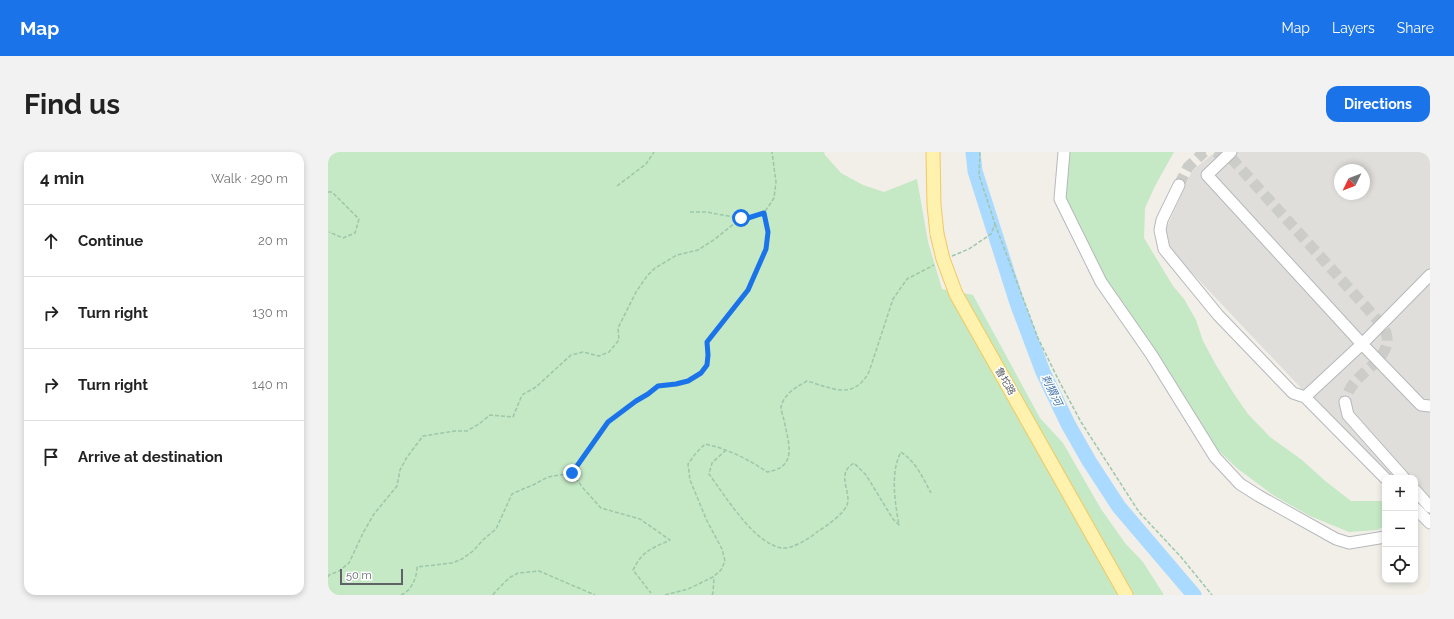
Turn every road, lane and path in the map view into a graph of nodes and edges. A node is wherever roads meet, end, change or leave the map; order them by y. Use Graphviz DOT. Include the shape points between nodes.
graph roads {
  1 [pos="654,152"];
  2 [pos="772,152"];
  3 [pos="934,152"];
  4 [pos="980,152"];
  5 [pos="1064,152"];
  6 [pos="1231,152"];
  7 [pos="1179,185"];
  8 [pos="618,186"];
  9 [pos="328,192"];
  10 [pos="690,212"];
  11 [pos="764,213"];
  12 [pos="741,218"];
  13 [pos="995,224"];
  14 [pos="329,232"];
  15 [pos="950,256"];
  16 [pos="938,263"];
  17 [pos="1430,275"];
  18 [pos="1362,344"];
  19 [pos="1305,397"];
  20 [pos="1345,402"];
  21 [pos="1430,406"];
  22 [pos="726,450"];
  23 [pos="572,473"];
  24 [pos="1382,475"];
  25 [pos="1401,475"];
  26 [pos="931,493"];
  27 [pos="1418,499"];
  28 [pos="1423,515"];
  29 [pos="1382,537"];
  30 [pos="328,576"];
  31 [pos="714,577"];
  32 [pos="651,593"];
  33 [pos="401,595"];
  34 [pos="493,595"];
  35 [pos="595,595"];
  36 [pos="665,595"];
  37 [pos="712,595"];
  38 [pos="1126,595"];
  39 [pos="1212,595"];
  1 -- 8 [label="path" via="646,164"];
  2 -- 11 [label="path" via="776,182 774,198"];
  3 -- 38 [label="main road, 鲁坨路, bridge" via="934,205 938,234 943,259 956,294"];
  4 -- 13 [label="path" via="979,175"];
  5 -- 29 [label="lane" via="1060,199 1101,282 1151,354 1220,462 1240,484 1336,539 1349,542"];
  6 -- 18 [label="lane" via="1207,175"];
  7 -- 19 [label="lane" via="1162,220 1160,230 1164,249 1218,315 1293,393"];
  9 -- 14 [label="path" via="332,192 359,218 356,233 343,238"];
  10 -- 12 [label="path"];
  11 -- 12 [label="path"];
  11 -- 23 [label="path" via="768,232 766,249 748,290 707,342 707,365 701,373 688,381 658,386 608,422"];
  12 -- 30 [label="path" via="698,250 677,255 647,276 618,328 619,340 609,352 599,356 583,352 571,355 536,387 522,395 513,417 490,415 467,431 455,430 423,436 407,457 400,470 397,486 374,514 349,563"];
  13 -- 15 [label="path" via="991,234 969,249"];
  13 -- 39 [label="path" via="1038,338 1081,422 1139,512"];
  16 -- 22 [label="path" via="907,279 893,299 864,382 854,390 841,391 806,381 787,394 781,408 790,450 787,462 777,470 767,472 753,462"];
  17 -- 18 [label="lane"];
  18 -- 19 [label="lane"];
  18 -- 21 [label="lane" via="1421,405"];
  19 -- 24 [label="lane"];
  20 -- 25 [label="lane" via="1348,415"];
  22 -- 26 [label="path" via="712,463 710,474 755,533 782,548 791,547 816,533 843,511 847,504 844,475 849,466 854,464 866,475 892,519 899,525 894,495 897,459 901,452 918,468"];
  22 -- 31 [label="path" via="705,444 688,464 690,480 722,549 725,561"];
  23 -- 32 [label="path" via="602,508 640,520 670,540 646,551 633,570"];
  23 -- 33 [label="path" via="548,477 512,494 496,529 473,551 452,563 417,568 417,575 407,592"];
  27 -- 28 [label="lane"];
  31 -- 36 [label="path" via="688,589"];
  31 -- 37 [label="path"];
  34 -- 35 [label="path" via="509,578 518,573 539,571"];
}
